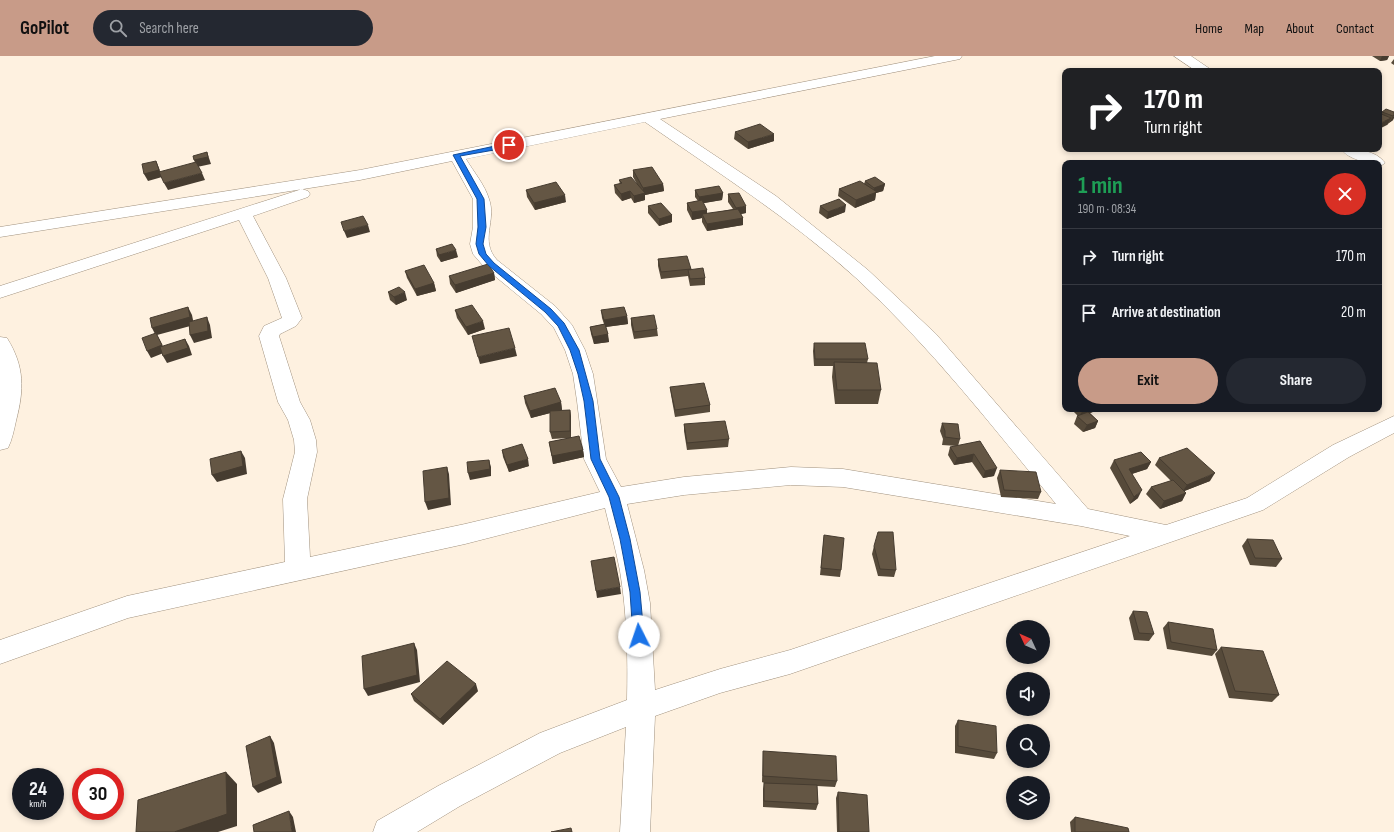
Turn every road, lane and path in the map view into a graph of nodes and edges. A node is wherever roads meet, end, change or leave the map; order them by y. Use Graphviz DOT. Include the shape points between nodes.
graph roads {
  1 [pos="955,56"];
  2 [pos="1181,56"];
  3 [pos="1201,68"];
  4 [pos="648,118"];
  5 [pos="1355,152"];
  6 [pos="456,155"];
  7 [pos="1370,160"];
  8 [pos="360,175"];
  9 [pos="244,214"];
  10 [pos="0,232"];
  11 [pos="0,292"];
  12 [pos="0,344"];
  13 [pos="1394,424"];
  14 [pos="0,442"];
  15 [pos="614,497"];
  16 [pos="1081,517"];
  17 [pos="1165,534"];
  18 [pos="298,570"];
  19 [pos="0,652"];
  20 [pos="641,708"];
  21 [pos="388,832"];
  22 [pos="635,832"];
  1 -- 4 [label="street"];
  2 -- 3 [label="street"];
  4 -- 6 [label="street"];
  4 -- 16 [label="street" via="770,200 862,274 929,339 968,382"];
  5 -- 7 [label="street"];
  6 -- 8 [label="street"];
  6 -- 15 [label="street" via="480,199 482,220 479,244 482,254 548,310 562,325 574,350 583,374 595,459"];
  8 -- 9 [label="street"];
  8 -- 10 [label="street"];
  9 -- 11 [label="street" via="100,257"];
  9 -- 18 [label="street" via="265,249 292,318 271,330 269,336 289,402 299,420 305,440 306,452 295,499"];
  12 -- 14 [label="street" via="6,351 12,388"];
  13 -- 17 [label="street" via="1341,451 1255,504"];
  15 -- 16 [label="street" via="684,486 791,476 842,478"];
  15 -- 18 [label="street" via="465,534"];
  15 -- 20 [label="street" via="632,570 641,660"];
  16 -- 17 [label="street"];
  17 -- 20 [label="street" via="790,662 720,680"];
  18 -- 19 [label="street" via="127,607"];
  20 -- 21 [label="street" via="550,743 449,796"];
  20 -- 22 [label="street"];
}
